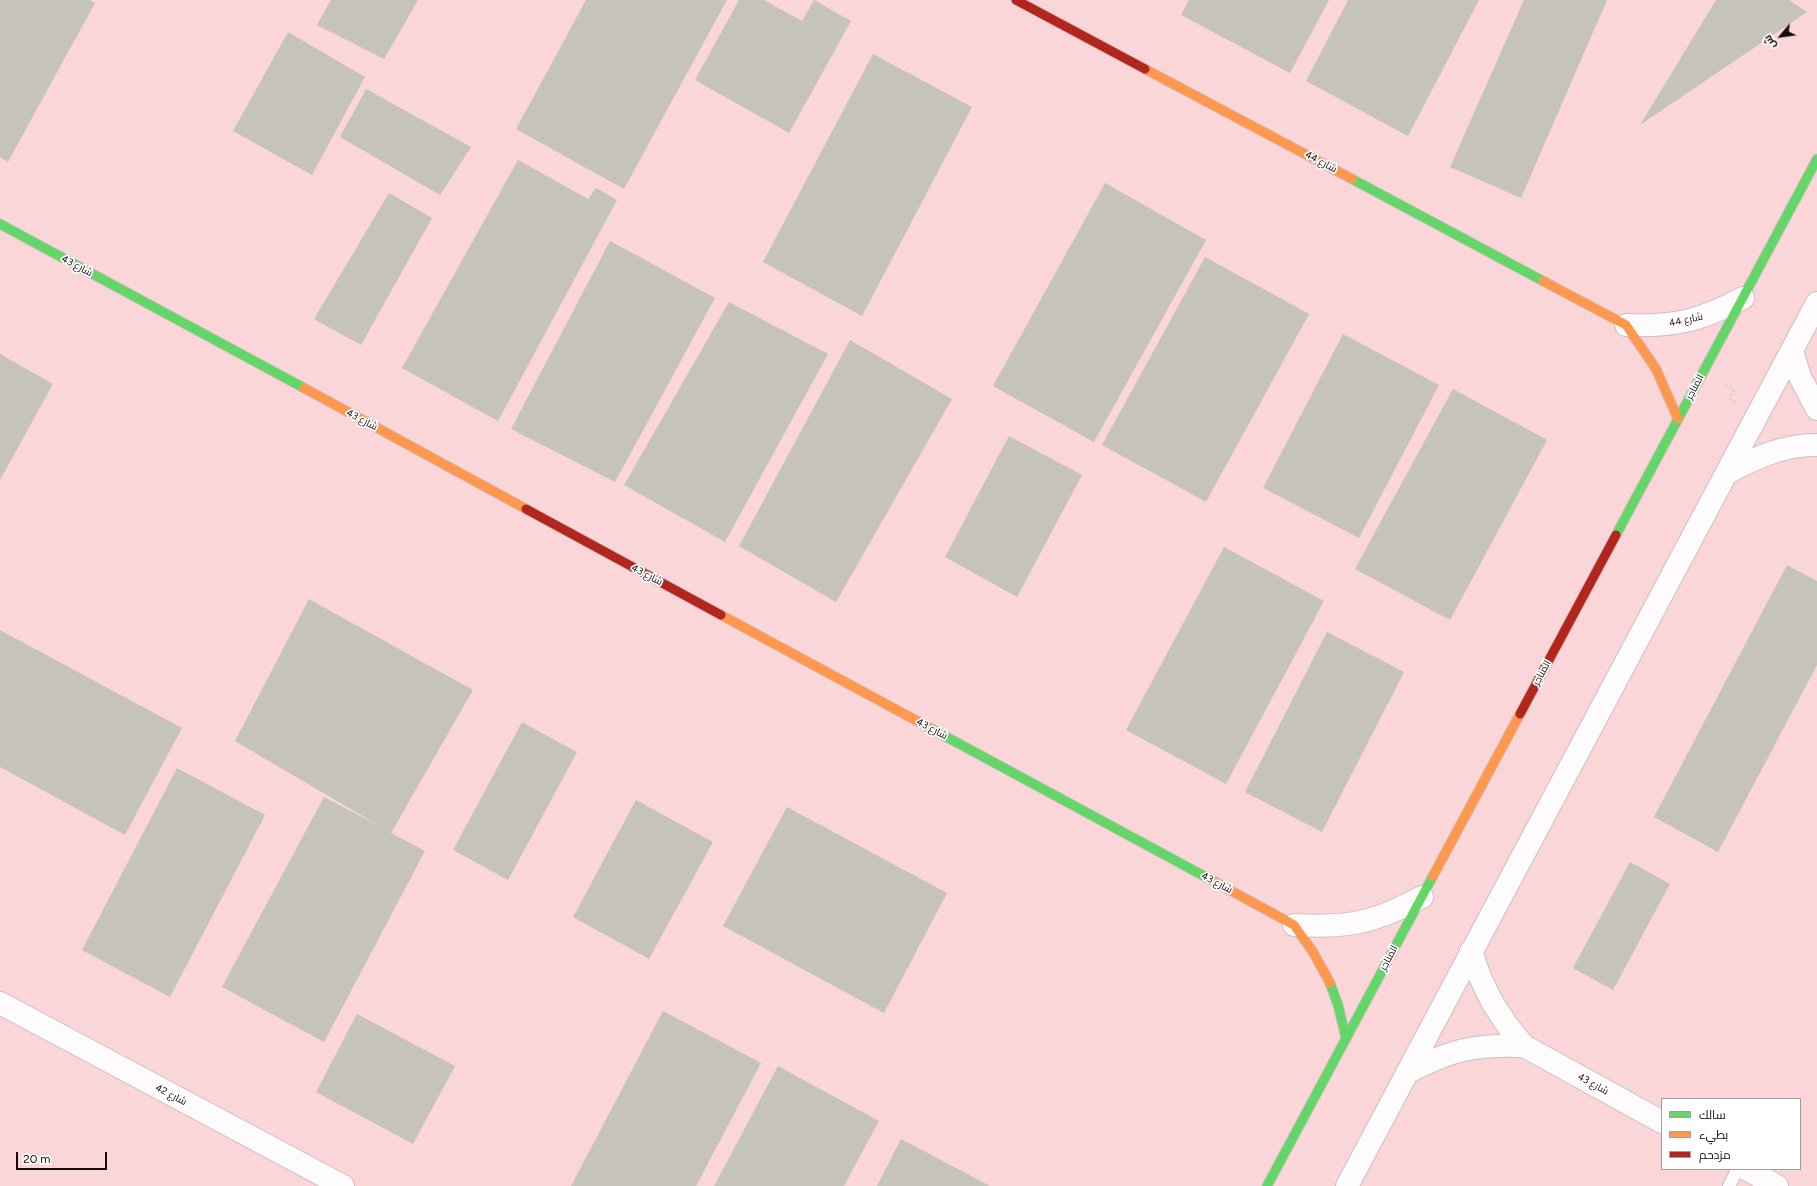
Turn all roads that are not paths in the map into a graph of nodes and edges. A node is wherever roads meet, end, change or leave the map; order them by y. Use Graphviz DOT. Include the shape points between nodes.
graph roads {
  1 [pos="1016,0"];
  2 [pos="1817,159"];
  3 [pos="0,224"];
  4 [pos="1743,298"];
  5 [pos="1817,303"];
  6 [pos="1626,325"];
  7 [pos="1792,351"];
  8 [pos="1817,409"];
  9 [pos="1678,419"];
  10 [pos="1817,445"];
  11 [pos="1727,472"];
  12 [pos="1422,897"];
  13 [pos="1294,925"];
  14 [pos="1471,951"];
  15 [pos="0,1004"];
  16 [pos="1346,1038"];
  17 [pos="1524,1046"];
  18 [pos="1407,1073"];
  19 [pos="1661,1121"];
  20 [pos="1737,1170"];
  21 [pos="1748,1170"];
  22 [pos="343,1186"];
  23 [pos="1267,1186"];
  24 [pos="1347,1186"];
  25 [pos="1729,1186"];
  26 [pos="1777,1186"];
  1 -- 6 [label="street, شارع 44"];
  2 -- 4 [label="street, المناجر"];
  3 -- 13 [label="street, شارع 43"];
  4 -- 6 [label="street, شارع 44" via="1716,313 1687,322 1656,326"];
  4 -- 9 [label="street, المناجر"];
  5 -- 7 [label="street"];
  6 -- 9 [label="street, شارع 44" via="1658,369"];
  7 -- 8 [label="street" via="1800,377"];
  7 -- 11 [label="street"];
  9 -- 12 [label="street, المناجر"];
  10 -- 11 [label="street" via="1783,449"];
  11 -- 14 [label="street"];
  12 -- 13 [label="street, شارع 43" via="1392,913 1361,923 1328,927"];
  12 -- 16 [label="street, المناجر"];
  13 -- 16 [label="street, شارع 43" via="1314,950 1329,978 1340,1007"];
  14 -- 17 [label="street, شارع 43" via="1492,1002"];
  14 -- 18 [label="street"];
  15 -- 22 [label="street, شارع 42"];
  16 -- 23 [label="street, المناجر"];
  17 -- 18 [label="street, شارع 43" via="1494,1045 1463,1049 1434,1059"];
  17 -- 19 [label="street, شارع 43"];
  18 -- 24 [label="street"];
  20 -- 25 [label="lane"];
  21 -- 26 [label="street"];
}
